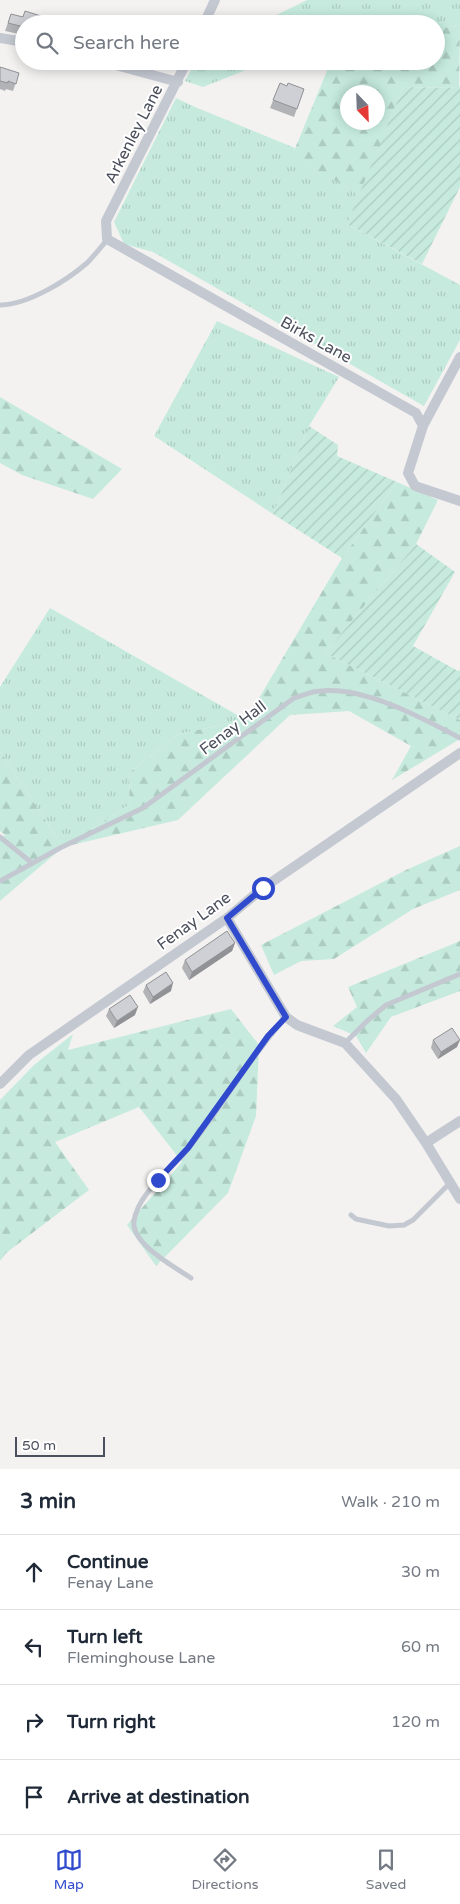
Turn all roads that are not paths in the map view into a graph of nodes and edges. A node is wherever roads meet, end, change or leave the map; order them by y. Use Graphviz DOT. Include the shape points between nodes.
graph roads {
  1 [pos="215,0"];
  2 [pos="208,15"];
  3 [pos="0,38"];
  4 [pos="15,40"];
  5 [pos="134,70"];
  6 [pos="183,70"];
  7 [pos="178,82"];
  8 [pos="108,239"];
  9 [pos="1,305"];
  10 [pos="460,357"];
  11 [pos="423,426"];
  12 [pos="460,501"];
  13 [pos="460,738"];
  14 [pos="460,752"];
  15 [pos="0,837"];
  16 [pos="32,863"];
  17 [pos="0,881"];
  18 [pos="227,918"];
  19 [pos="460,974"];
  20 [pos="286,1017"];
  21 [pos="346,1043"];
  22 [pos="0,1084"];
  23 [pos="460,1121"];
  24 [pos="426,1143"];
  25 [pos="450,1182"];
  26 [pos="460,1199"];
  27 [pos="351,1215"];
  28 [pos="191,1278"];
  1 -- 2 [label="street"];
  3 -- 4 [label="street"];
  5 -- 7 [label="street"];
  6 -- 7 [label="street, Arkenley Lane"];
  7 -- 8 [label="street, Arkenley Lane" via="106,221"];
  8 -- 9 [label="lane" via="88,262 63,281 28,299"];
  8 -- 11 [label="street, Birks Lane" via="416,414"];
  10 -- 11 [label="street"];
  11 -- 12 [label="street" via="408,473 415,486"];
  13 -- 16 [label="lane, Fenay Hall" via="400,707 349,692 320,690 294,698 143,808"];
  14 -- 18 [label="street, Fenay Lane" via="263,888"];
  15 -- 16 [label="lane"];
  16 -- 17 [label="lane, Fenay Hall"];
  18 -- 20 [label="street"];
  18 -- 22 [label="street, Fenay Lane" via="29,1055"];
  19 -- 21 [label="lane" via="386,1005"];
  20 -- 21 [label="street" via="297,1025"];
  20 -- 28 [label="lane" via="268,1036 188,1148 143,1199 134,1222 138,1236 150,1250"];
  21 -- 24 [label="street" via="396,1099"];
  23 -- 24 [label="street"];
  24 -- 25 [label="street"];
  25 -- 26 [label="street"];
  25 -- 27 [label="lane" via="404,1225 389,1226"];
}
